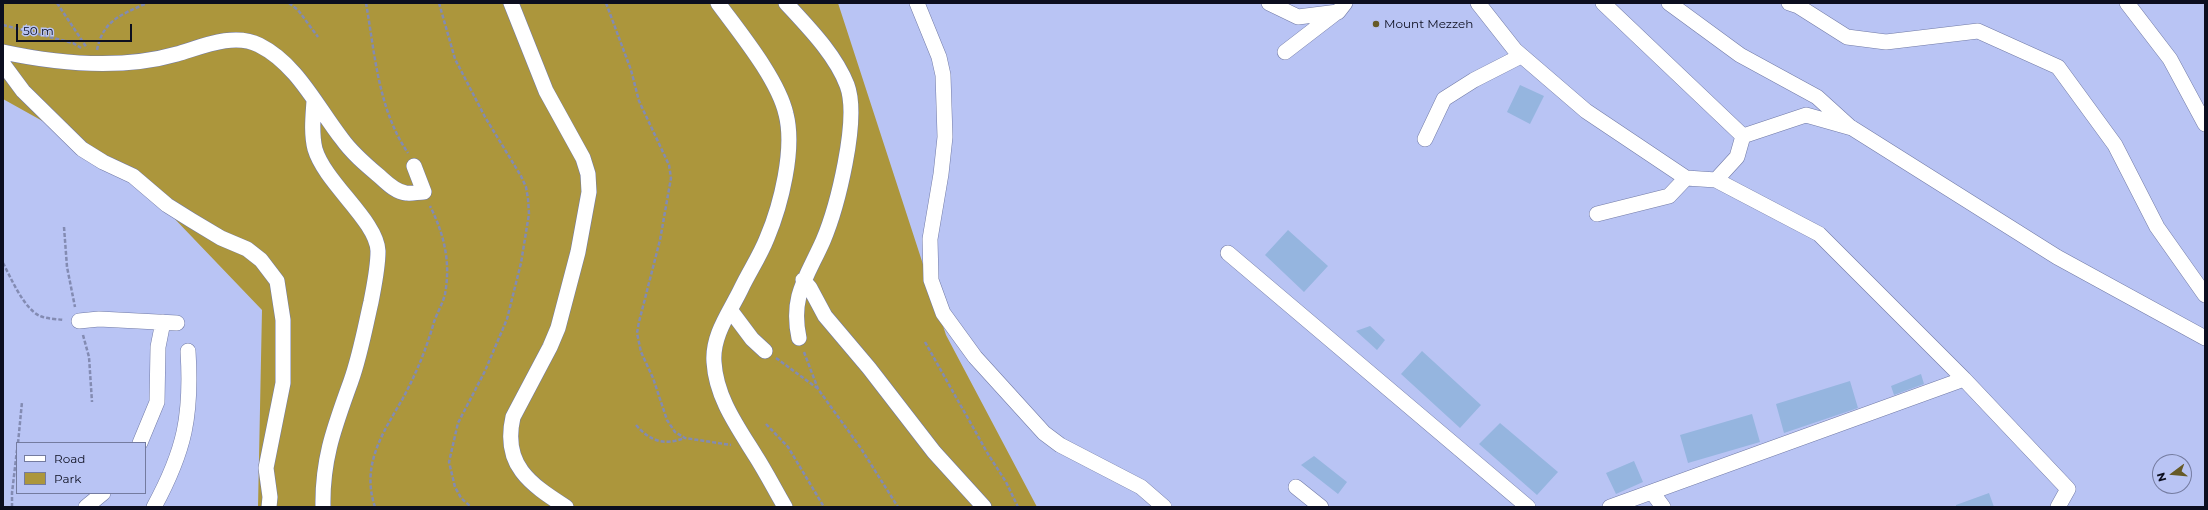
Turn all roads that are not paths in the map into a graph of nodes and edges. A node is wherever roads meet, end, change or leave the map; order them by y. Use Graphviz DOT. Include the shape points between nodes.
graph roads {
  1 [pos="511,3"];
  2 [pos="718,3"];
  3 [pos="786,3"];
  4 [pos="917,3"];
  5 [pos="1269,3"];
  6 [pos="1478,3"];
  7 [pos="1603,3"];
  8 [pos="1669,3"];
  9 [pos="1789,3"];
  10 [pos="2127,3"];
  11 [pos="1341,7"];
  12 [pos="3,52"];
  13 [pos="1285,52"];
  14 [pos="1521,56"];
  15 [pos="3,64"];
  16 [pos="314,101"];
  17 [pos="2205,124"];
  18 [pos="1852,128"];
  19 [pos="1743,136"];
  20 [pos="1425,139"];
  21 [pos="414,166"];
  22 [pos="1686,178"];
  23 [pos="1716,180"];
  24 [pos="1597,214"];
  25 [pos="1228,253"];
  26 [pos="803,280"];
  27 [pos="2205,295"];
  28 [pos="731,311"];
  29 [pos="79,321"];
  30 [pos="799,338"];
  31 [pos="2205,338"];
  32 [pos="188,351"];
  33 [pos="765,351"];
  34 [pos="1964,379"];
  35 [pos="140,442"];
  36 [pos="1296,487"];
  37 [pos="1652,492"];
  38 [pos="101,494"];
  39 [pos="86,507"];
  40 [pos="154,507"];
  41 [pos="269,507"];
  42 [pos="322,507"];
  43 [pos="566,507"];
  44 [pos="786,507"];
  45 [pos="984,507"];
  46 [pos="1164,507"];
  47 [pos="1321,507"];
  48 [pos="1528,507"];
  49 [pos="1610,507"];
  50 [pos="1663,507"];
  51 [pos="2058,507"];
  1 -- 43 [label="street" via="546,91 588,174 586,213 558,328 513,417 510,430 513,457 523,476"];
  2 -- 28 [label="street" via="770,79 786,113 788,127 787,159 775,216 759,256"];
  3 -- 26 [label="street" via="827,51 848,86 850,100 847,148 840,195 823,240"];
  4 -- 46 [label="street" via="939,57 944,82 945,137 930,239 931,280 943,313 975,357 1044,433 1060,445 1140,487"];
  5 -- 11 [label="street" via="1298,17"];
  6 -- 14 [label="street"];
  7 -- 19 [label="street"];
  8 -- 18 [label="street" via="1740,56 1817,97"];
  9 -- 27 [label="street" via="1847,37 1886,42 1978,31 2058,66 2115,145 2157,227"];
  10 -- 17 [label="street" via="2170,59"];
  11 -- 13 [label="street"];
  12 -- 16 [label="street" via="38,59 120,63 146,61 226,41 250,41 260,45 293,73 304,84"];
  14 -- 20 [label="street" via="1444,99"];
  14 -- 22 [label="street" via="1586,111"];
  15 -- 41 [label="street" via="23,91 82,149 133,176 167,206 190,220 247,249 261,260 277,281 284,320 283,383 266,468"];
  16 -- 21 [label="street" via="355,155 399,191 424,192"];
  16 -- 42 [label="street" via="313,132 322,164 338,189 367,224 378,250 374,288 352,381 341,406 324,465"];
  18 -- 19 [label="street" via="1806,115"];
  18 -- 31 [label="street" via="2057,257"];
  19 -- 23 [label="street" via="1737,157"];
  22 -- 23 [label="street"];
  22 -- 24 [label="street" via="1669,196"];
  23 -- 34 [label="street" via="1819,234"];
  25 -- 48 [label="street"];
  26 -- 30 [label="street" via="796,310"];
  26 -- 45 [label="street" via="825,316 870,368 934,452"];
  28 -- 33 [label="street" via="752,339"];
  28 -- 44 [label="street" via="715,344 716,377 732,416"];
  29 -- 35 [label="street" via="99,319 170,323 158,347 157,402"];
  32 -- 40 [label="street" via="189,404 186,423 174,468"];
  34 -- 37 [label="street"];
  34 -- 51 [label="street" via="2068,489"];
  36 -- 47 [label="street"];
  37 -- 49 [label="street"];
  37 -- 50 [label="street"];
  38 -- 39 [label="street"];
}
